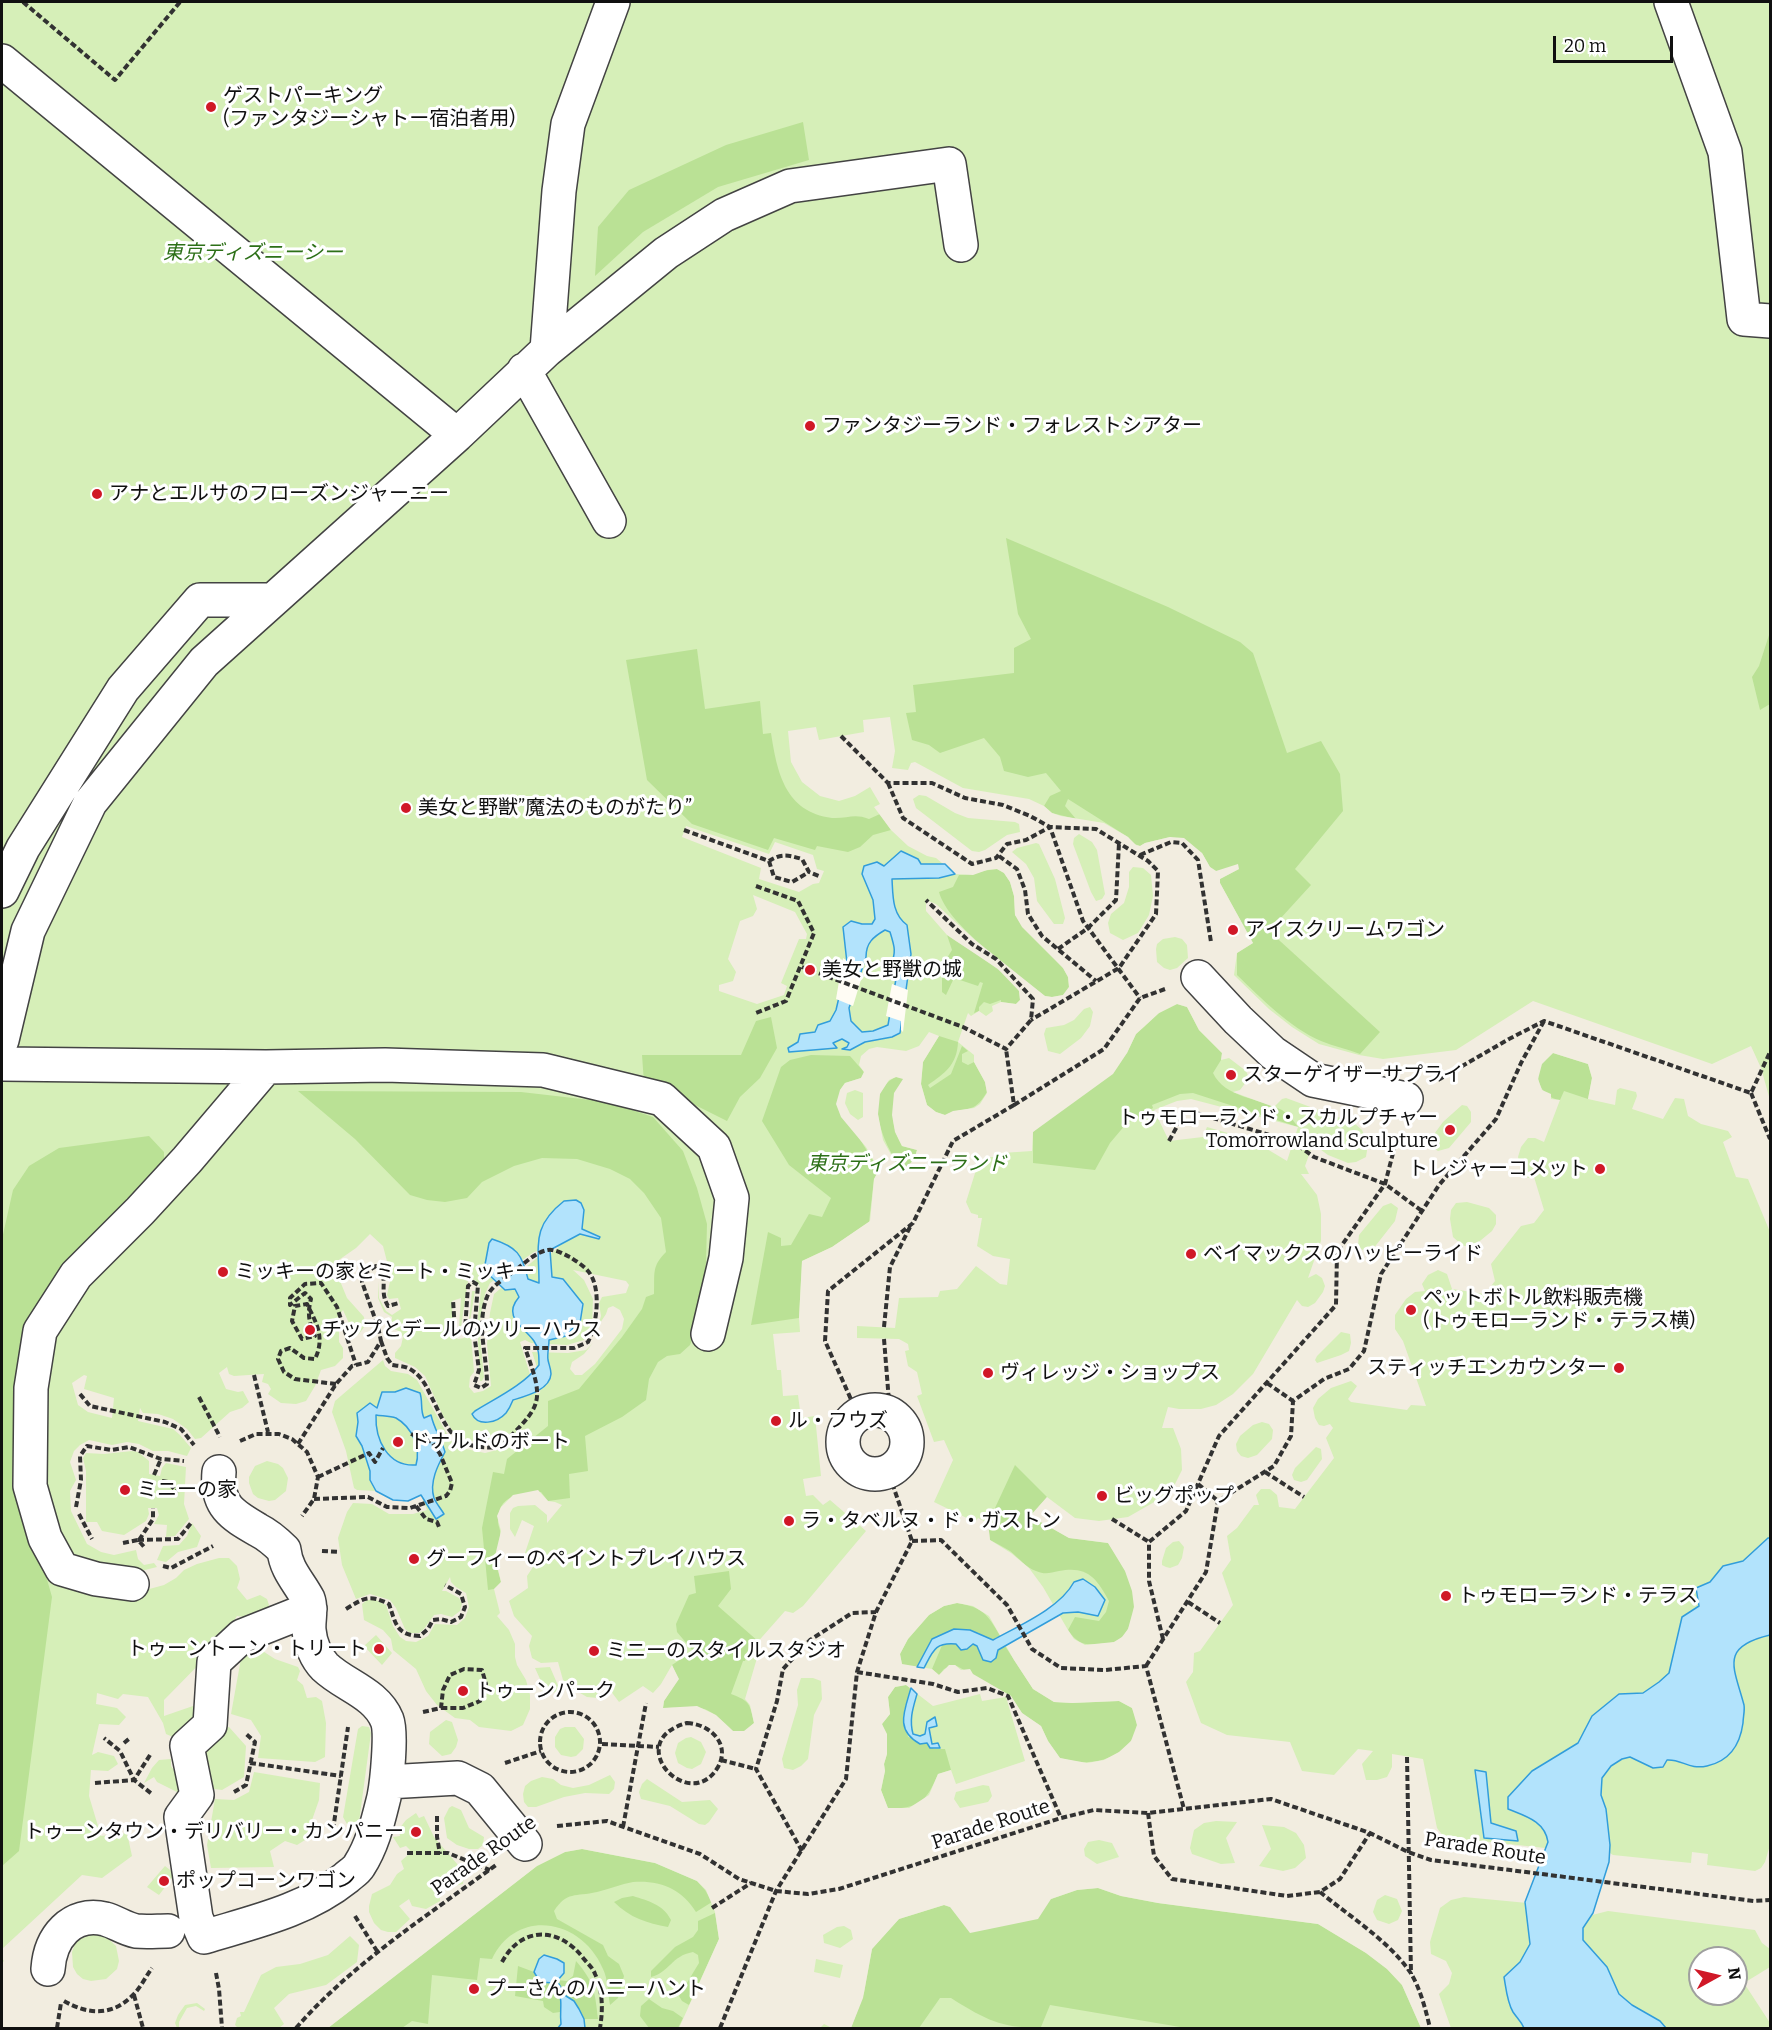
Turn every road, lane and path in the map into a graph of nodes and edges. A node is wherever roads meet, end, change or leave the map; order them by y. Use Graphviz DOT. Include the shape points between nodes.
graph roads {
  1 [pos="23,2"];
  2 [pos="180,2"];
  3 [pos="613,2"];
  4 [pos="1671,2"];
  5 [pos="2,61"];
  6 [pos="962,245"];
  7 [pos="1770,321"];
  8 [pos="535,360"];
  9 [pos="457,435"];
  10 [pos="609,521"];
  11 [pos="273,600"];
  12 [pos="842,736"];
  13 [pos="888,783"];
  14 [pos="1050,827"];
  15 [pos="684,830"];
  16 [pos="1119,843"];
  17 [pos="1139,855"];
  18 [pos="999,856"];
  19 [pos="769,861"];
  20 [pos="809,872"];
  21 [pos="821,877"];
  22 [pos="756,886"];
  23 [pos="2,891"];
  24 [pos="926,900"];
  25 [pos="1088,928"];
  26 [pos="1058,949"];
  27 [pos="802,967"];
  28 [pos="1119,968"];
  29 [pos="1198,977"];
  30 [pos="1096,981"];
  31 [pos="1140,998"];
  32 [pos="756,1013"];
  33 [pos="1031,1020"];
  34 [pos="1544,1021"];
  35 [pos="2,1040"];
  36 [pos="1006,1049"];
  37 [pos="1770,1052"];
  38 [pos="2,1064"];
  39 [pos="266,1067"];
  40 [pos="1751,1093"];
  41 [pos="1406,1098"];
  42 [pos="1014,1105"];
  43 [pos="1770,1138"];
  44 [pos="1169,1141"];
  45 [pos="1385,1184"];
  46 [pos="1422,1211"];
  47 [pos="912,1223"];
  48 [pos="453,1300"];
  49 [pos="399,1303"];
  50 [pos="309,1308"];
  51 [pos="884,1327"];
  52 [pos="708,1334"];
  53 [pos="884,1339"];
  54 [pos="381,1341"];
  55 [pos="356,1365"];
  56 [pos="254,1375"];
  57 [pos="1267,1383"];
  58 [pos="336,1384"];
  59 [pos="80,1394"];
  60 [pos="199,1397"];
  61 [pos="1293,1401"];
  62 [pos="874,1414"];
  63 [pos="268,1432"];
  64 [pos="411,1434"];
  65 [pos="298,1444"];
  66 [pos="383,1448"];
  67 [pos="161,1459"];
  68 [pos="223,1471"];
  69 [pos="888,1471"];
  70 [pos="1264,1471"];
  71 [pos="154,1475"];
  72 [pos="318,1477"];
  73 [pos="1198,1484"];
  74 [pos="1304,1497"];
  75 [pos="314,1499"];
  76 [pos="1218,1501"];
  77 [pos="416,1506"];
  78 [pos="153,1508"];
  79 [pos="1112,1520"];
  80 [pos="245,1524"];
  81 [pos="439,1527"];
  82 [pos="138,1540"];
  83 [pos="102,1541"];
  84 [pos="912,1541"];
  85 [pos="1149,1542"];
  86 [pos="113,1544"];
  87 [pos="284,1550"];
  88 [pos="150,1553"];
  89 [pos="156,1560"];
  90 [pos="132,1584"];
  91 [pos="445,1585"];
  92 [pos="1188,1602"];
  93 [pos="876,1612"];
  94 [pos="310,1620"];
  95 [pos="1220,1623"];
  96 [pos="1163,1639"];
  97 [pos="1146,1666"];
  98 [pos="857,1672"];
  99 [pos="343,1682"];
  100 [pos="646,1703"];
  101 [pos="441,1708"];
  102 [pos="210,1718"];
  103 [pos="388,1721"];
  104 [pos="104,1738"];
  105 [pos="130,1738"];
  106 [pos="124,1743"];
  107 [pos="602,1744"];
  108 [pos="659,1747"];
  109 [pos="1407,1756"];
  110 [pos="122,1760"];
  111 [pos="721,1760"];
  112 [pos="250,1763"];
  113 [pos="126,1768"];
  114 [pos="756,1769"];
  115 [pos="341,1776"];
  116 [pos="387,1782"];
  117 [pos="95,1783"];
  118 [pos="197,1795"];
  119 [pos="1184,1809"];
  120 [pos="1148,1813"];
  121 [pos="1061,1818"];
  122 [pos="623,1827"];
  123 [pos="1370,1833"];
  124 [pos="370,1844"];
  125 [pos="525,1844"];
  126 [pos="802,1851"];
  127 [pos="1408,1851"];
  128 [pos="489,1870"];
  129 [pos="339,1883"];
  130 [pos="752,1883"];
  131 [pos="776,1891"];
  132 [pos="1320,1892"];
  133 [pos="1770,1900"];
  134 [pos="712,1908"];
  135 [pos="168,1931"];
  136 [pos="204,1937"];
  137 [pos="502,1962"];
  138 [pos="48,1969"];
  139 [pos="1412,1974"];
  140 [pos="134,1995"];
  141 [pos="723,2020"];
  142 [pos="57,2028"];
  143 [pos="143,2028"];
  144 [pos="222,2028"];
  145 [pos="296,2028"];
  146 [pos="600,2028"];
  147 [pos="720,2028"];
  148 [pos="726,2028"];
  149 [pos="1431,2028"];
  1 -- 2 [label="path" via="115,80"];
  3 -- 8 [label="street" via="568,124"];
  4 -- 7 [label="street" via="1725,152 1744,319"];
  5 -- 9 [label="street"];
  6 -- 8 [label="street" via="949,164 790,186 724,215 666,253"];
  8 -- 9 [label="street"];
  8 -- 10 [label="street"];
  9 -- 11 [label="street"];
  11 -- 23 [label="street" via="200,600 123,689 23,848"];
  11 -- 35 [label="street" via="204,663 90,803 28,931"];
  12 -- 13 [label="path"];
  13 -- 14 [label="path" via="932,783 965,798 1003,805"];
  13 -- 18 [label="path" via="903,818 972,864"];
  14 -- 16 [label="path" via="1096,829"];
  14 -- 18 [label="path" via="1026,840 1007,844"];
  14 -- 25 [label="path"];
  15 -- 19 [label="path"];
  16 -- 17 [label="path"];
  16 -- 25 [label="path" via="1116,900"];
  17 -- 28 [label="path" via="1158,871 1156,914"];
  17 -- 29 [label="path" via="1171,842 1182,843 1198,860 1212,945"];
  18 -- 26 [label="path" via="1017,869 1028,914 1042,936"];
  19 -- 20 [label="path" via="786,854 802,859"];
  19 -- 20 [label="path" via="774,877 792,882"];
  20 -- 21 [label="path"];
  22 -- 27 [label="path" via="798,901 814,933"];
  24 -- 33 [label="path" via="972,944 996,959 1033,999"];
  25 -- 26 [label="path"];
  25 -- 28 [label="path"];
  26 -- 30 [label="path"];
  27 -- 32 [label="path" via="786,1001"];
  27 -- 36 [label="path" via="963,1027"];
  28 -- 30 [label="path"];
  28 -- 31 [label="path"];
  29 -- 31 [label="path"];
  29 -- 41 [label="street" via="1273,1053 1313,1080"];
  30 -- 33 [label="path"];
  31 -- 42 [label="path" via="1104,1049"];
  33 -- 36 [label="path"];
  34 -- 40 [label="path"];
  34 -- 41 [label="path"];
  34 -- 46 [label="path" via="1496,1119 1438,1185"];
  36 -- 42 [label="path"];
  37 -- 40 [label="path"];
  38 -- 39 [label="street"];
  39 -- 52 [label="street" via="385,1065 543,1070 662,1099 714,1147 732,1198 726,1258"];
  39 -- 90 [label="street" via="179,1168 76,1275 40,1331 31,1388 30,1486 45,1538 62,1569"];
  40 -- 43 [label="path"];
  41 -- 45 [label="path"];
  42 -- 47 [label="path" via="953,1141"];
  44 -- 45 [label="path" via="1186,1110 1293,1142 1314,1157"];
  45 -- 46 [label="path"];
  45 -- 57 [label="path" via="1337,1252 1336,1305"];
  46 -- 61 [label="path" via="1381,1274 1364,1351 1348,1369 1324,1379"];
  47 -- 51 [label="path" via="890,1267"];
  47 -- 62 [label="path" via="828,1292 825,1341"];
  48 -- 54 [label="path" via="455,1331 459,1333 465,1330 468,1286 473,1282 478,1285 474,1333 479,1370 474,1385 481,1388 487,1384 487,1370 481,1329 487,1296 493,1287 535,1256 556,1250 589,1272 596,1289 594,1329 588,1342 574,1348 525,1348 538,1391 537,1403 529,1418 500,1447 481,1448 457,1440 447,1429 423,1379 408,1367 392,1365"];
  49 -- 54 [label="path" via="388,1306 385,1301 380,1267 363,1274 362,1282"];
  50 -- 50 [label="path" via="307,1304 295,1306 292,1321 302,1339 315,1336 308,1318"];
  50 -- 55 [label="path" via="311,1299 305,1293 290,1305 290,1298 305,1284 321,1283 340,1315"];
  50 -- 58 [label="path" via="318,1324 320,1347 315,1359 304,1358 290,1348 281,1351 278,1359 284,1372 295,1379"];
  53 -- 62 [label="path"];
  54 -- 55 [label="path" via="368,1362"];
  55 -- 58 [label="path"];
  56 -- 63 [label="path"];
  57 -- 61 [label="path"];
  57 -- 73 [label="path" via="1219,1436"];
  58 -- 65 [label="path"];
  59 -- 68 [label="path" via="90,1406 181,1429"];
  60 -- 68 [label="path"];
  61 -- 70 [label="path" via="1291,1436 1274,1466"];
  62 -- 69 [label="street" via="903,1428 903,1458"];
  62 -- 69 [label="street" via="851,1422 845,1431 844,1452 867,1473"];
  63 -- 65 [label="path"];
  63 -- 68 [label="path" via="240,1441"];
  64 -- 77 [label="path" via="432,1442 452,1483 446,1496"];
  65 -- 72 [label="path" via="307,1452"];
  66 -- 72 [label="path" via="375,1462 369,1453"];
  67 -- 68 [label="path"];
  67 -- 71 [label="path"];
  67 -- 83 [label="path" via="129,1447 111,1450 87,1446 80,1456 76,1507 91,1538"];
  68 -- 80 [label="street" via="230,1514"];
  68 -- 82 [label="path" via="178,1539"];
  69 -- 84 [label="path"];
  70 -- 74 [label="path"];
  70 -- 76 [label="path"];
  72 -- 75 [label="path"];
  73 -- 76 [label="path"];
  73 -- 85 [label="path" via="1186,1511"];
  75 -- 77 [label="path" via="368,1497 392,1508"];
  75 -- 87 [label="path" via="293,1527"];
  76 -- 92 [label="path" via="1206,1572"];
  77 -- 81 [label="path"];
  78 -- 82 [label="path" via="153,1519"];
  79 -- 85 [label="path"];
  80 -- 87 [label="street"];
  80 -- 89 [label="path" via="171,1568"];
  82 -- 86 [label="path"];
  82 -- 88 [label="path"];
  84 -- 93 [label="path"];
  84 -- 97 [label="path" via="941,1540 1007,1605 1032,1649 1061,1668 1106,1670"];
  85 -- 96 [label="path" via="1149,1581"];
  87 -- 94 [label="street" via="293,1578 308,1600"];
  91 -- 94 [label="path" via="461,1594 465,1607 461,1617 451,1622 433,1620 420,1636 406,1636 398,1629 388,1604 376,1598"];
  92 -- 95 [label="path"];
  92 -- 96 [label="path"];
  93 -- 98 [label="path"];
  93 -- 114 [label="path" via="852,1613 810,1640 783,1669"];
  94 -- 99 [label="street" via="313,1648 324,1666"];
  94 -- 102 [label="street" via="242,1636 214,1662"];
  96 -- 97 [label="path"];
  97 -- 119 [label="path"];
  98 -- 121 [label="path" via="958,1692 987,1688 1008,1696"];
  98 -- 126 [label="path" via="846,1779"];
  99 -- 103 [label="street" via="368,1695"];
  99 -- 115 [label="path" via="349,1719"];
  100 -- 122 [label="path"];
  101 -- 101 [label="path" via="450,1675 464,1669 482,1670 486,1683 480,1701 464,1708"];
  101 -- 103 [label="path"];
  102 -- 112 [label="path" via="234,1722 255,1742"];
  102 -- 118 [label="street" via="210,1725 187,1746"];
  103 -- 116 [label="street"];
  104 -- 117 [label="path" via="120,1751 134,1780"];
  105 -- 106 [label="path"];
  107 -- 107 [label="path" via="600,1753 588,1766 569,1773 559,1771 543,1757 540,1737 544,1727 558,1714 576,1712 593,1722"];
  107 -- 108 [label="path"];
  108 -- 111 [label="path" via="660,1759 671,1776 690,1784 710,1777"];
  108 -- 111 [label="path" via="670,1729 698,1723 714,1732"];
  109 -- 127 [label="path"];
  110 -- 113 [label="path"];
  111 -- 114 [label="path"];
  112 -- 115 [label="path"];
  112 -- 118 [label="path" via="246,1785 227,1797"];
  114 -- 126 [label="path"];
  115 -- 129 [label="path" via="331,1857"];
  116 -- 124 [label="street"];
  116 -- 125 [label="street" via="458,1778 480,1789"];
  118 -- 136 [label="street" via="181,1817 196,1918"];
  119 -- 120 [label="path, Parade Route"];
  119 -- 123 [label="path, Parade Route" via="1271,1799"];
  120 -- 121 [label="path, Parade Route" via="1094,1810"];
  120 -- 132 [label="path" via="1154,1856 1172,1879 1287,1896"];
  121 -- 131 [label="path, Parade Route" via="839,1889 808,1894"];
  122 -- 125 [label="path, Parade Route" via="607,1821 548,1827"];
  122 -- 130 [label="path, Parade Route" via="700,1854"];
  123 -- 127 [label="path, Parade Route"];
  123 -- 132 [label="path" via="1341,1879"];
  124 -- 128 [label="path" via="394,1855 448,1854"];
  124 -- 129 [label="street" via="358,1868"];
  125 -- 128 [label="path, Parade Route"];
  126 -- 131 [label="path"];
  127 -- 133 [label="path, Parade Route" via="1431,1860"];
  127 -- 139 [label="path"];
  128 -- 145 [label="path, Parade Route" via="377,1951"];
  129 -- 136 [label="street" via="329,1892 279,1915"];
  130 -- 131 [label="path, Parade Route"];
  130 -- 134 [label="path"];
  131 -- 141 [label="path"];
  132 -- 139 [label="path" via="1395,1953"];
  135 -- 138 [label="street" via="137,1931 103,1918 78,1921 55,1939"];
  136 -- 140 [label="path" via="152,1968"];
  136 -- 144 [label="path" via="219,1989"];
  137 -- 146 [label="path" via="520,1941 537,1935 556,1936 575,1947 598,1983 602,2004"];
  139 -- 149 [label="path"];
  140 -- 142 [label="path" via="116,2008 95,2012 78,2009 62,1999"];
  140 -- 143 [label="path"];
  141 -- 147 [label="path"];
  141 -- 148 [label="path"];
}
